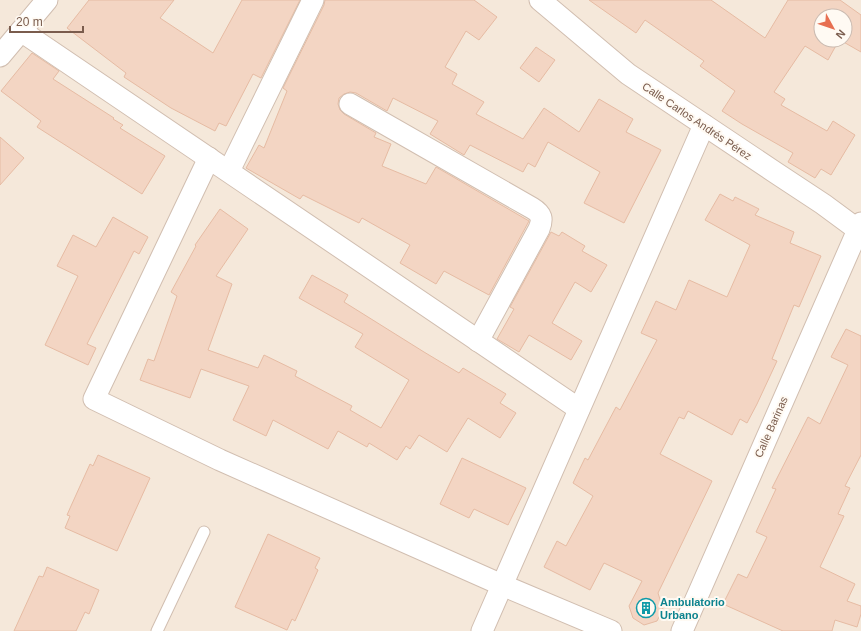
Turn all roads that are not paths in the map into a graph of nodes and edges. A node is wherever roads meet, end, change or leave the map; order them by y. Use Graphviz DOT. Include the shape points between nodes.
graph roads {
  1 [pos="47,0"];
  2 [pos="313,0"];
  3 [pos="540,0"];
  4 [pos="21,31"];
  5 [pos="0,56"];
  6 [pos="350,104"];
  7 [pos="704,126"];
  8 [pos="209,158"];
  9 [pos="229,171"];
  10 [pos="860,228"];
  11 [pos="478,341"];
  12 [pos="579,409"];
  13 [pos="204,532"];
  14 [pos="502,584"];
  15 [pos="157,631"];
  16 [pos="482,631"];
  17 [pos="611,631"];
  18 [pos="682,631"];
  1 -- 4 [label="street"];
  2 -- 9 [label="street"];
  3 -- 7 [label="street, Calle Carlos Andrés Pérez" via="628,74"];
  4 -- 5 [label="street"];
  4 -- 8 [label="street"];
  6 -- 11 [label="street" via="532,208 540,215 542,223 539,230"];
  7 -- 10 [label="street, Calle Carlos Andrés Pérez"];
  7 -- 12 [label="street"];
  8 -- 9 [label="street"];
  8 -- 14 [label="street" via="94,399 220,460"];
  9 -- 11 [label="street"];
  10 -- 18 [label="street, Calle Barinas"];
  11 -- 12 [label="street"];
  12 -- 14 [label="street"];
  13 -- 15 [label="lane"];
  14 -- 16 [label="street"];
  14 -- 17 [label="street"];
}
